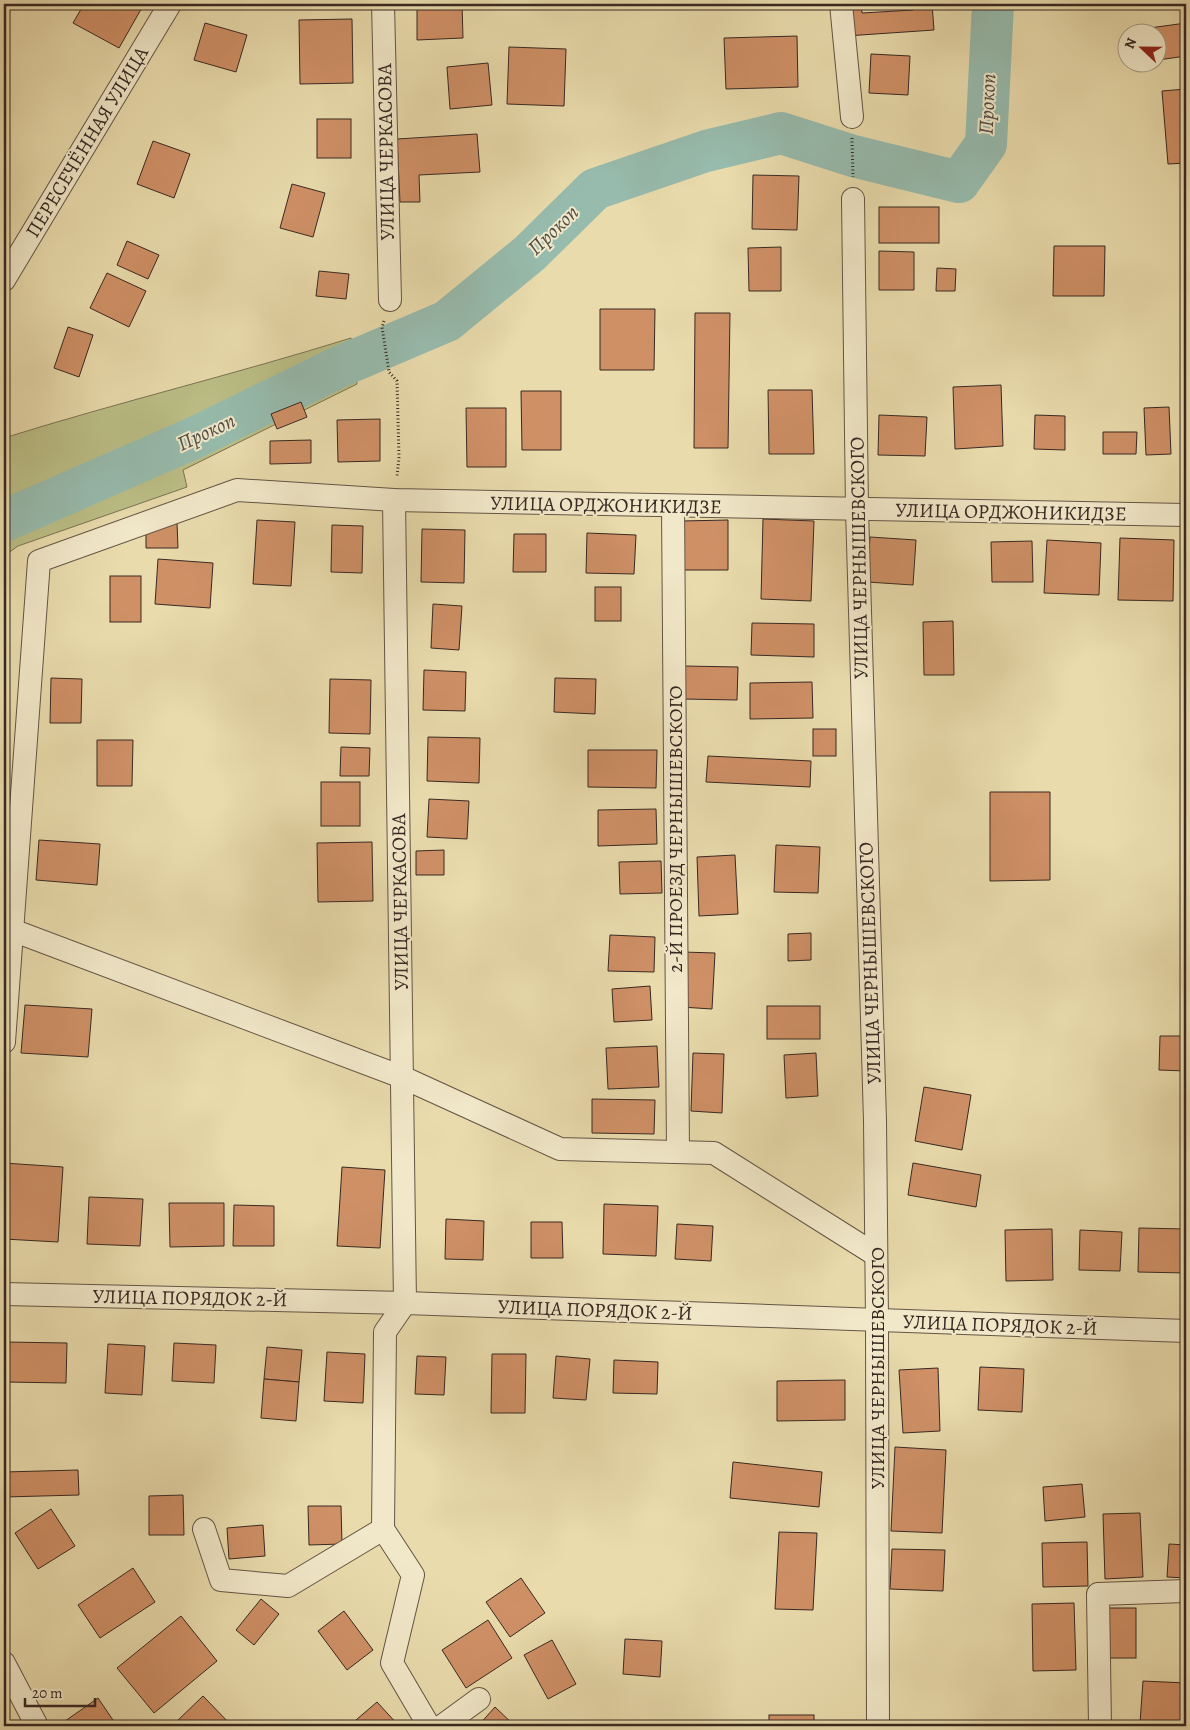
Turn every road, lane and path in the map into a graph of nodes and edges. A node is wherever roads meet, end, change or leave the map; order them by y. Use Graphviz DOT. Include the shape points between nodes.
graph roads {
  1 [pos="170,4"];
  2 [pos="383,4"];
  3 [pos="841,4"];
  4 [pos="852,118"];
  5 [pos="853,199"];
  6 [pos="4,280"];
  7 [pos="390,300"];
  8 [pos="382,327"];
  9 [pos="394,500"];
  10 [pos="673,506"];
  11 [pos="857,509"];
  12 [pos="1186,515"];
  13 [pos="8,930"];
  14 [pos="4,1042"];
  15 [pos="402,1077"];
  16 [pos="678,1152"];
  17 [pos="876,1254"];
  18 [pos="4,1294"];
  19 [pos="405,1303"];
  20 [pos="878,1321"];
  21 [pos="1186,1332"];
  22 [pos="204,1529"];
  23 [pos="383,1529"];
  24 [pos="1186,1591"];
  25 [pos="4,1664"];
  26 [pos="479,1700"];
  27 [pos="37,1726"];
  28 [pos="429,1726"];
  29 [pos="442,1726"];
  30 [pos="878,1726"];
  31 [pos="1100,1726"];
  1 -- 6 [label="street, ПЕРЕСЕЧЁННАЯ УЛИЦА"];
  2 -- 7 [label="street, УЛИЦА ЧЕРКАСОВА"];
  3 -- 4 [label="street"];
  4 -- 5 [label="path"];
  5 -- 11 [label="street, УЛИЦА ЧЕРНЫШЕВСКОГО"];
  8 -- 9 [label="path" via="388,372 398,381 399,457"];
  9 -- 10 [label="street, УЛИЦА ОРДЖОНИКИДЗЕ"];
  9 -- 13 [label="street, УЛИЦА ОРДЖОНИКИДЗЕ" via="236,490 39,561"];
  9 -- 15 [label="street, УЛИЦА ЧЕРКАСОВА"];
  10 -- 11 [label="street, УЛИЦА ОРДЖОНИКИДЗЕ"];
  10 -- 16 [label="street, 2-Й ПРОЕЗД ЧЕРНЫШЕВСКОГО"];
  11 -- 12 [label="street, УЛИЦА ОРДЖОНИКИДЗЕ"];
  11 -- 17 [label="street, УЛИЦА ЧЕРНЫШЕВСКОГО"];
  13 -- 14 [label="street"];
  13 -- 15 [label="street"];
  15 -- 16 [label="street" via="560,1149"];
  15 -- 19 [label="street, УЛИЦА ЧЕРКАСОВА"];
  16 -- 17 [label="street" via="714,1153"];
  17 -- 20 [label="street, УЛИЦА ЧЕРНЫШЕВСКОГО"];
  18 -- 19 [label="street, УЛИЦА ПОРЯДОК 2-Й"];
  19 -- 20 [label="street, УЛИЦА ПОРЯДОК 2-Й"];
  19 -- 23 [label="street" via="385,1332"];
  20 -- 21 [label="street, УЛИЦА ПОРЯДОК 2-Й"];
  20 -- 30 [label="street, УЛИЦА ЧЕРНЫШЕВСКОГО"];
  22 -- 23 [label="street" via="221,1580 288,1586"];
  23 -- 28 [label="street" via="412,1575 392,1662"];
  24 -- 31 [label="street" via="1098,1594"];
  25 -- 27 [label="street"];
  26 -- 29 [label="street"];
}
